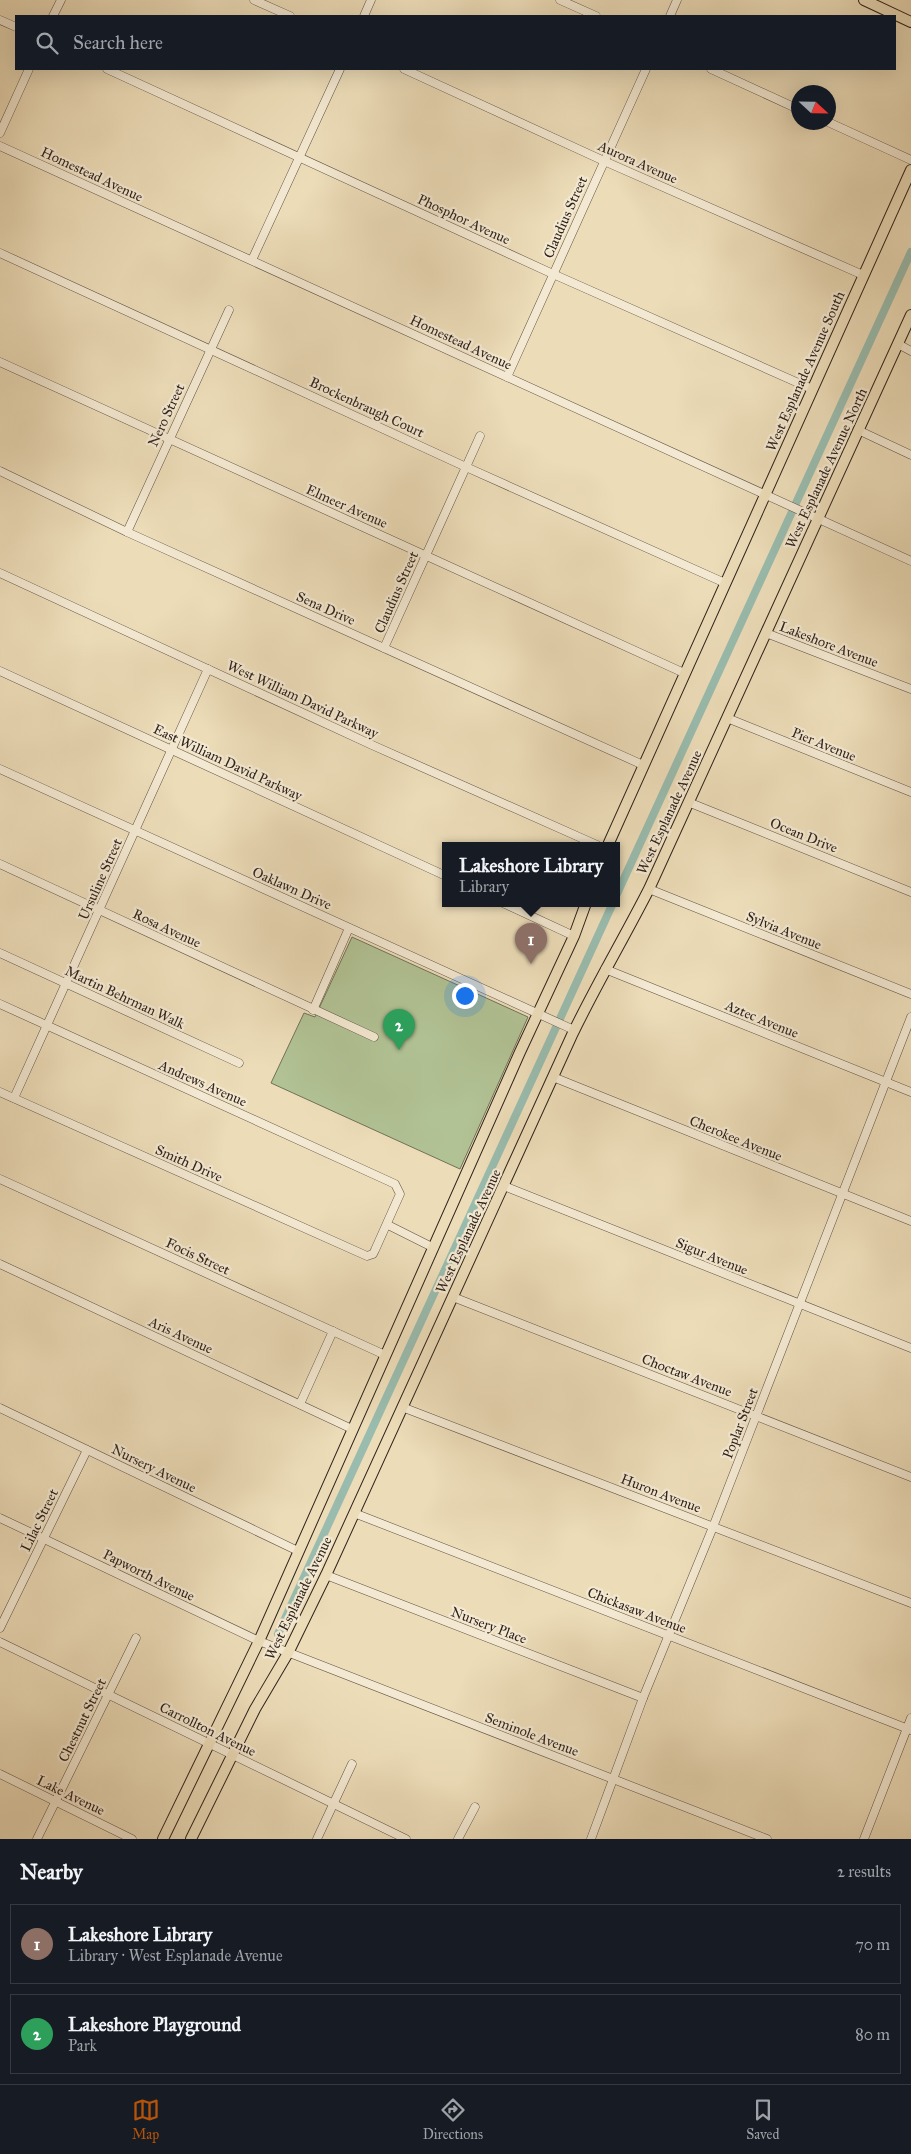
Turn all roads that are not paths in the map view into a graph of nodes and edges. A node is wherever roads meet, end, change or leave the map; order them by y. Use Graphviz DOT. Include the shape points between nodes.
graph roads {
  1 [pos="61,0"];
  2 [pos="254,0"];
  3 [pos="371,0"];
  4 [pos="560,0"];
  5 [pos="677,0"];
  6 [pos="864,0"];
  7 [pos="882,4"];
  8 [pos="54,15"];
  9 [pos="288,15"];
  10 [pos="364,15"];
  11 [pos="594,15"];
  12 [pos="670,15"];
  13 [pos="0,20"];
  14 [pos="911,22"];
  15 [pos="15,28"];
  16 [pos="29,70"];
  17 [pos="109,70"];
  18 [pos="340,70"];
  19 [pos="406,70"];
  20 [pos="646,70"];
  21 [pos="713,70"];
  22 [pos="791,105"];
  23 [pos="836,126"];
  24 [pos="0,133"];
  25 [pos="0,146"];
  26 [pos="299,156"];
  27 [pos="911,160"];
  28 [pos="604,161"];
  29 [pos="911,170"];
  30 [pos="0,253"];
  31 [pos="252,260"];
  32 [pos="553,274"];
  33 [pos="863,275"];
  34 [pos="229,310"];
  35 [pos="911,315"];
  36 [pos="898,344"];
  37 [pos="211,348"];
  38 [pos="911,350"];
  39 [pos="0,362"];
  40 [pos="507,376"];
  41 [pos="812,389"];
  42 [pos="858,430"];
  43 [pos="480,436"];
  44 [pos="169,439"];
  45 [pos="911,455"];
  46 [pos="466,467"];
  47 [pos="0,471"];
  48 [pos="766,494"];
  49 [pos="818,518"];
  50 [pos="127,532"];
  51 [pos="426,555"];
  52 [pos="911,561"];
  53 [pos="0,573"];
  54 [pos="725,583"];
  55 [pos="766,632"];
  56 [pos="384,648"];
  57 [pos="208,669"];
  58 [pos="0,671"];
  59 [pos="684,673"];
  60 [pos="911,689"];
  61 [pos="727,718"];
  62 [pos="172,750"];
  63 [pos="643,765"];
  64 [pos="0,769"];
  65 [pos="911,792"];
  66 [pos="688,802"];
  67 [pos="136,831"];
  68 [pos="590,842"];
  69 [pos="609,842"];
  70 [pos="0,864"];
  71 [pos="442,874"];
  72 [pos="649,889"];
  73 [pos="911,892"];
  74 [pos="512,907"];
  75 [pos="585,907"];
  76 [pos="100,910"];
  77 [pos="350,928"];
  78 [pos="574,936"];
  79 [pos="0,953"];
  80 [pos="605,969"];
  81 [pos="67,984"];
  82 [pos="911,994"];
  83 [pos="0,1004"];
  84 [pos="313,1010"];
  85 [pos="543,1016"];
  86 [pos="911,1017"];
  87 [pos="47,1026"];
  88 [pos="571,1029"];
  89 [pos="374,1037"];
  90 [pos="239,1063"];
  91 [pos="553,1077"];
  92 [pos="886,1082"];
  93 [pos="0,1092"];
  94 [pos="911,1092"];
  95 [pos="14,1098"];
  96 [pos="0,1179"];
  97 [pos="504,1186"];
  98 [pos="842,1195"];
  99 [pos="911,1221"];
  100 [pos="388,1225"];
  101 [pos="434,1248"];
  102 [pos="0,1264"];
  103 [pos="453,1297"];
  104 [pos="799,1304"];
  105 [pos="333,1332"];
  106 [pos="911,1348"];
  107 [pos="385,1355"];
  108 [pos="300,1404"];
  109 [pos="402,1407"];
  110 [pos="0,1408"];
  111 [pos="756,1416"];
  112 [pos="352,1429"];
  113 [pos="86,1450"];
  114 [pos="911,1477"];
  115 [pos="354,1513"];
  116 [pos="0,1518"];
  117 [pos="713,1526"];
  118 [pos="44,1538"];
  119 [pos="298,1551"];
  120 [pos="326,1575"];
  121 [pos="911,1603"];
  122 [pos="0,1628"];
  123 [pos="669,1635"];
  124 [pos="136,1638"];
  125 [pos="259,1641"];
  126 [pos="0,1642"];
  127 [pos="288,1653"];
  128 [pos="108,1695"];
  129 [pos="643,1698"];
  130 [pos="911,1718"];
  131 [pos="909,1730"];
  132 [pos="210,1744"];
  133 [pos="232,1754"];
  134 [pos="352,1764"];
  135 [pos="0,1774"];
  136 [pos="614,1779"];
  137 [pos="55,1801"];
  138 [pos="334,1804"];
  139 [pos="475,1807"];
  140 [pos="37,1839"];
  141 [pos="132,1839"];
  142 [pos="163,1839"];
  143 [pos="191,1839"];
  144 [pos="317,1839"];
  145 [pos="406,1839"];
  146 [pos="458,1839"];
  147 [pos="591,1839"];
  148 [pos="767,1839"];
  149 [pos="864,1839"];
  1 -- 8 [label="street"];
  2 -- 9 [label="street"];
  3 -- 10 [label="street"];
  4 -- 11 [label="street"];
  5 -- 12 [label="street"];
  6 -- 7 [label="main road"];
  7 -- 14 [label="main road"];
  13 -- 15 [label="street"];
  16 -- 24 [label="street"];
  17 -- 26 [label="street, Phosphor Avenue"];
  18 -- 26 [label="street"];
  19 -- 28 [label="street, Aurora Avenue"];
  20 -- 28 [label="street, Claudius Street"];
  21 -- 22 [label="street"];
  23 -- 27 [label="street"];
  25 -- 31 [label="street, Homestead Avenue"];
  26 -- 31 [label="street"];
  26 -- 32 [label="street, Phosphor Avenue"];
  28 -- 32 [label="street, Claudius Street"];
  28 -- 33 [label="street, Aurora Avenue"];
  29 -- 33 [label="main road, West Esplanade Avenue South"];
  30 -- 37 [label="street, Brockenbraugh Court"];
  31 -- 40 [label="street, Homestead Avenue"];
  32 -- 40 [label="street, Claudius Street"];
  32 -- 41 [label="street, Phosphor Avenue"];
  33 -- 41 [label="main road, West Esplanade Avenue South"];
  34 -- 37 [label="street, Nero Street"];
  35 -- 36 [label="main road, West Esplanade Avenue North"];
  36 -- 38 [label="street"];
  36 -- 42 [label="main road, West Esplanade Avenue North"];
  37 -- 44 [label="street, Nero Street"];
  37 -- 46 [label="street, Brockenbraugh Court"];
  39 -- 44 [label="street, Elmeer Avenue"];
  40 -- 48 [label="street, Homestead Avenue"];
  41 -- 48 [label="main road, West Esplanade Avenue South"];
  42 -- 45 [label="street"];
  42 -- 49 [label="main road, West Esplanade Avenue North"];
  43 -- 46 [label="street, Claudius Street"];
  44 -- 50 [label="street, Nero Street"];
  44 -- 51 [label="street, Elmeer Avenue"];
  46 -- 51 [label="street, Claudius Street"];
  46 -- 54 [label="street, Brockenbraugh Court"];
  47 -- 50 [label="street, Sena Drive"];
  48 -- 49 [label="street, Homestead Avenue"];
  48 -- 54 [label="main road, West Esplanade Avenue South"];
  49 -- 52 [label="street, Homestead Avenue"];
  49 -- 55 [label="main road, West Esplanade Avenue North"];
  50 -- 56 [label="street, Sena Drive"];
  51 -- 56 [label="street, Claudius Street"];
  51 -- 59 [label="street, Elmeer Avenue"];
  53 -- 57 [label="street, West William David Parkway"];
  54 -- 59 [label="main road"];
  55 -- 60 [label="street, Lakeshore Avenue"];
  55 -- 61 [label="main road, West Esplanade Avenue"];
  56 -- 63 [label="street, Sena Drive"];
  57 -- 62 [label="street, Ursuline Street"];
  57 -- 68 [label="street, West William David Parkway"];
  58 -- 62 [label="street, East William David Parkway"];
  59 -- 63 [label="main road"];
  61 -- 65 [label="street, Pier Avenue"];
  61 -- 66 [label="main road, West Esplanade Avenue"];
  62 -- 67 [label="street, Ursuline Street"];
  62 -- 71 [label="street, East William David Parkway"];
  63 -- 69 [label="main road"];
  64 -- 67 [label="street, Oaklawn Drive"];
  66 -- 72 [label="main road, West Esplanade Avenue"];
  66 -- 73 [label="street, Ocean Drive"];
  67 -- 76 [label="street, Ursuline Street"];
  67 -- 77 [label="street, Oaklawn Drive"];
  70 -- 76 [label="street, Rosa Avenue"];
  72 -- 80 [label="main road, West Esplanade Avenue"];
  72 -- 82 [label="street, Sylvia Avenue"];
  74 -- 78 [label="street"];
  75 -- 78 [label="main road, West Esplanade Avenue"];
  76 -- 81 [label="street, Ursuline Street"];
  76 -- 84 [label="street, Rosa Avenue"];
  77 -- 84 [label="street"];
  77 -- 85 [label="street, Oaklawn Drive"];
  78 -- 85 [label="main road, West Esplanade Avenue"];
  79 -- 81 [label="street, Martin Behrman Walk"];
  80 -- 88 [label="main road, West Esplanade Avenue"];
  80 -- 92 [label="street, Aztec Avenue"];
  81 -- 87 [label="street, Ursuline Street"];
  81 -- 90 [label="street, Martin Behrman Walk"];
  83 -- 87 [label="street, Andrews Avenue"];
  84 -- 89 [label="street, Rosa Avenue"];
  85 -- 88 [label="street, Oaklawn Drive"];
  85 -- 101 [label="main road, West Esplanade Avenue" via="520,1052"];
  86 -- 92 [label="street, Poplar Street"];
  87 -- 95 [label="street, Ursuline Street"];
  87 -- 100 [label="street, Andrews Avenue" via="395,1184 400,1194"];
  88 -- 91 [label="main road, West Esplanade Avenue"];
  91 -- 97 [label="main road, West Esplanade Avenue"];
  91 -- 98 [label="street, Cherokee Avenue"];
  92 -- 94 [label="street, Aztec Avenue"];
  92 -- 98 [label="street, Poplar Street"];
  93 -- 95 [label="street, Smith Drive"];
  95 -- 100 [label="street, Smith Drive" via="368,1256 373,1254"];
  96 -- 105 [label="street, Focis Street"];
  97 -- 103 [label="main road, West Esplanade Avenue"];
  97 -- 104 [label="street, Sigur Avenue"];
  98 -- 99 [label="street, Cherokee Avenue"];
  98 -- 104 [label="street, Poplar Street"];
  100 -- 101 [label="street"];
  101 -- 107 [label="main road, West Esplanade Avenue"];
  102 -- 108 [label="street, Aris Avenue"];
  103 -- 109 [label="main road, West Esplanade Avenue"];
  103 -- 111 [label="street, Choctaw Avenue"];
  104 -- 106 [label="street, Sigur Avenue"];
  104 -- 111 [label="street, Poplar Street"];
  105 -- 107 [label="street, Focis Street"];
  105 -- 108 [label="street"];
  107 -- 112 [label="main road, West Esplanade Avenue"];
  108 -- 112 [label="street, Aris Avenue"];
  109 -- 115 [label="main road, West Esplanade Avenue"];
  109 -- 117 [label="street, Huron Avenue"];
  110 -- 113 [label="street, Nursery Avenue"];
  111 -- 114 [label="street, Choctaw Avenue"];
  111 -- 117 [label="street, Poplar Street"];
  112 -- 119 [label="main road, West Esplanade Avenue"];
  113 -- 118 [label="street, Lilac Street"];
  113 -- 119 [label="street, Nursery Avenue"];
  115 -- 120 [label="main road, West Esplanade Avenue"];
  115 -- 123 [label="street, Chickasaw Avenue"];
  116 -- 118 [label="street, Papworth Avenue"];
  117 -- 121 [label="street, Huron Avenue"];
  117 -- 123 [label="street, Poplar Street"];
  118 -- 122 [label="street, Lilac Street"];
  118 -- 125 [label="street, Papworth Avenue"];
  119 -- 125 [label="main road, West Esplanade Avenue"];
  120 -- 127 [label="main road, West Esplanade Avenue"];
  120 -- 129 [label="street, Nursery Place"];
  123 -- 129 [label="street, Poplar Street"];
  123 -- 131 [label="street, Chickasaw Avenue"];
  124 -- 128 [label="street, Chestnut Street"];
  125 -- 127 [label="street, Papworth Avenue"];
  125 -- 132 [label="main road, West Esplanade Avenue"];
  126 -- 128 [label="street, Carrollton Avenue"];
  127 -- 133 [label="main road, West Esplanade Avenue"];
  127 -- 136 [label="street, Seminole Avenue"];
  128 -- 132 [label="street, Carrollton Avenue"];
  128 -- 137 [label="street, Chestnut Street"];
  129 -- 136 [label="street, Poplar Street"];
  130 -- 131 [label="street"];
  131 -- 149 [label="street"];
  132 -- 133 [label="street, Carrollton Avenue"];
  132 -- 142 [label="main road, West Esplanade Avenue"];
  133 -- 138 [label="street, Carrollton Avenue"];
  133 -- 143 [label="main road, West Esplanade Avenue"];
  134 -- 138 [label="street"];
  135 -- 137 [label="street, Lake Avenue"];
  136 -- 147 [label="street, Poplar Street"];
  136 -- 148 [label="street, Seminole Avenue"];
  137 -- 140 [label="street, Chestnut Street"];
  137 -- 141 [label="street, Lake Avenue"];
  138 -- 144 [label="street"];
  138 -- 145 [label="street, Carrollton Avenue"];
  139 -- 146 [label="street"];
}
